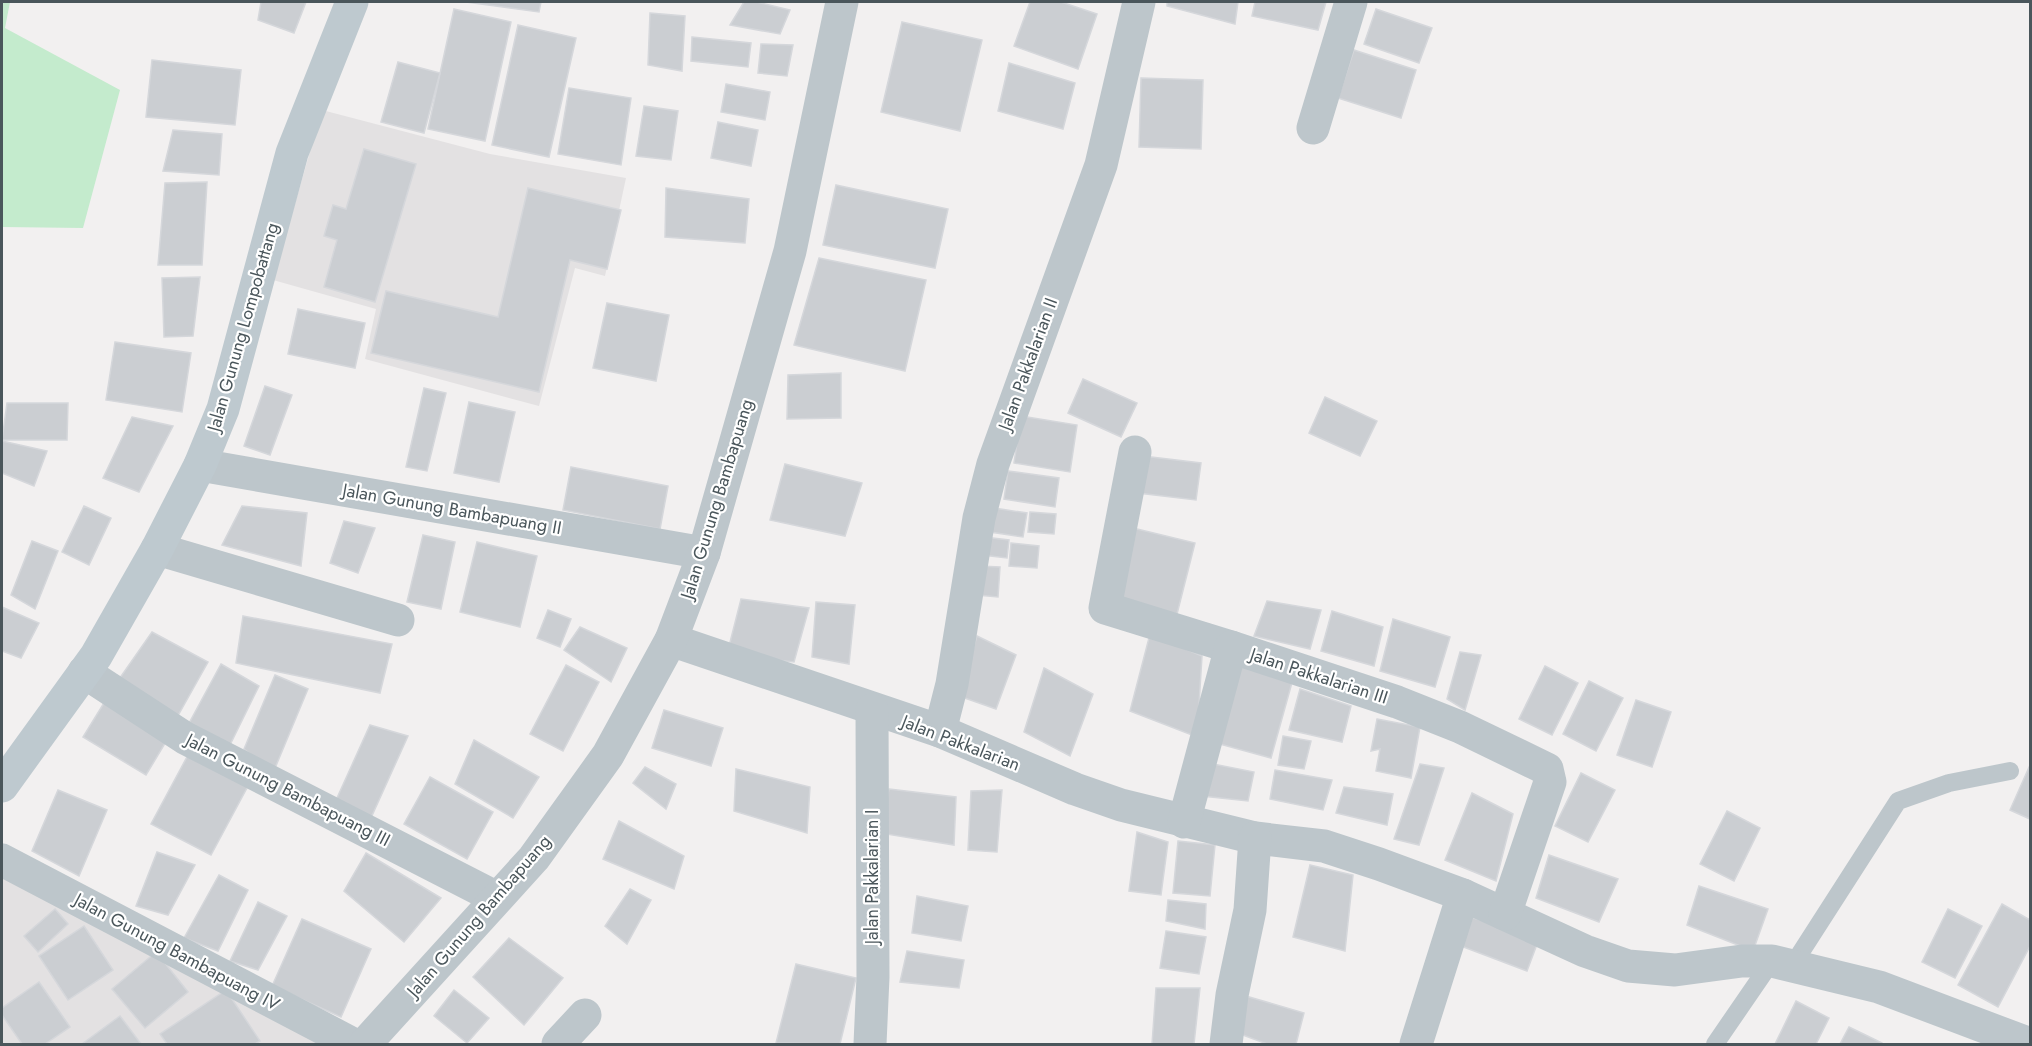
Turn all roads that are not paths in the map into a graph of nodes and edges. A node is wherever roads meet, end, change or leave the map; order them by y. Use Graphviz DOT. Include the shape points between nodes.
graph roads {
  1 [pos="352,2"];
  2 [pos="842,2"];
  3 [pos="1139,2"];
  4 [pos="1351,2"];
  5 [pos="1313,129"];
  6 [pos="1135,452"];
  7 [pos="200,465"];
  8 [pos="157,549"];
  9 [pos="704,553"];
  10 [pos="398,620"];
  11 [pos="670,640"];
  12 [pos="1231,647"];
  13 [pos="84,672"];
  14 [pos="872,710"];
  15 [pos="940,731"];
  16 [pos="2010,771"];
  17 [pos="2,786"];
  18 [pos="1184,822"];
  19 [pos="1255,838"];
  20 [pos="2,860"];
  21 [pos="1463,895"];
  22 [pos="497,898"];
  23 [pos="1505,914"];
  24 [pos="1782,964"];
  25 [pos="585,1014"];
  26 [pos="353,1044"];
  27 [pos="365,1044"];
  28 [pos="558,1044"];
  29 [pos="870,1044"];
  30 [pos="1226,1044"];
  31 [pos="1416,1044"];
  32 [pos="1715,1044"];
  33 [pos="2031,1044"];
  1 -- 7 [label="main road, Jalan Gunung Lompobattang" via="292,153 223,409"];
  2 -- 9 [label="street, Jalan Gunung Bambapuang" via="790,251"];
  3 -- 15 [label="street, Jalan Pakkalarian II" via="1101,165 993,464 979,518 952,684"];
  4 -- 5 [label="street"];
  6 -- 12 [label="street" via="1106,608"];
  7 -- 8 [label="main road, Jalan Gunung Lompobattang"];
  7 -- 9 [label="street, Jalan Gunung Bambapuang II"];
  8 -- 10 [label="street"];
  8 -- 13 [label="main road, Jalan Gunung Lompobattang"];
  9 -- 11 [label="street, Jalan Gunung Bambapuang"];
  11 -- 14 [label="street, Jalan Pakkalarian"];
  11 -- 22 [label="street, Jalan Gunung Bambapuang" via="608,755 534,858"];
  12 -- 18 [label="street, Jalan Pakkalarian III"];
  12 -- 23 [label="street, Jalan Pakkalarian III" via="1397,702 1547,769 1550,782"];
  13 -- 17 [label="main road, Jalan Gunung Lompobattang"];
  13 -- 22 [label="street, Jalan Gunung Bambapuang III" via="185,738"];
  14 -- 15 [label="street, Jalan Pakkalarian"];
  14 -- 29 [label="street, Jalan Pakkalarian I"];
  15 -- 18 [label="street, Jalan Pakkalarian" via="1075,789"];
  16 -- 24 [label="lane" via="1949,783 1898,801"];
  18 -- 19 [label="street, Jalan Pakkalarian"];
  19 -- 21 [label="street, Jalan Pakkalarian" via="1324,846"];
  19 -- 30 [label="street" via="1250,910"];
  20 -- 26 [label="street, Jalan Gunung Bambapuang IV"];
  21 -- 23 [label="street, Jalan Pakkalarian"];
  21 -- 31 [label="street"];
  22 -- 27 [label="street, Jalan Gunung Bambapuang"];
  23 -- 24 [label="street, Jalan Pakkalarian" via="1628,966 1675,970 1742,961"];
  24 -- 32 [label="lane"];
  24 -- 33 [label="street, Jalan Pakkalarian" via="1879,987"];
  25 -- 28 [label="street"];
}
